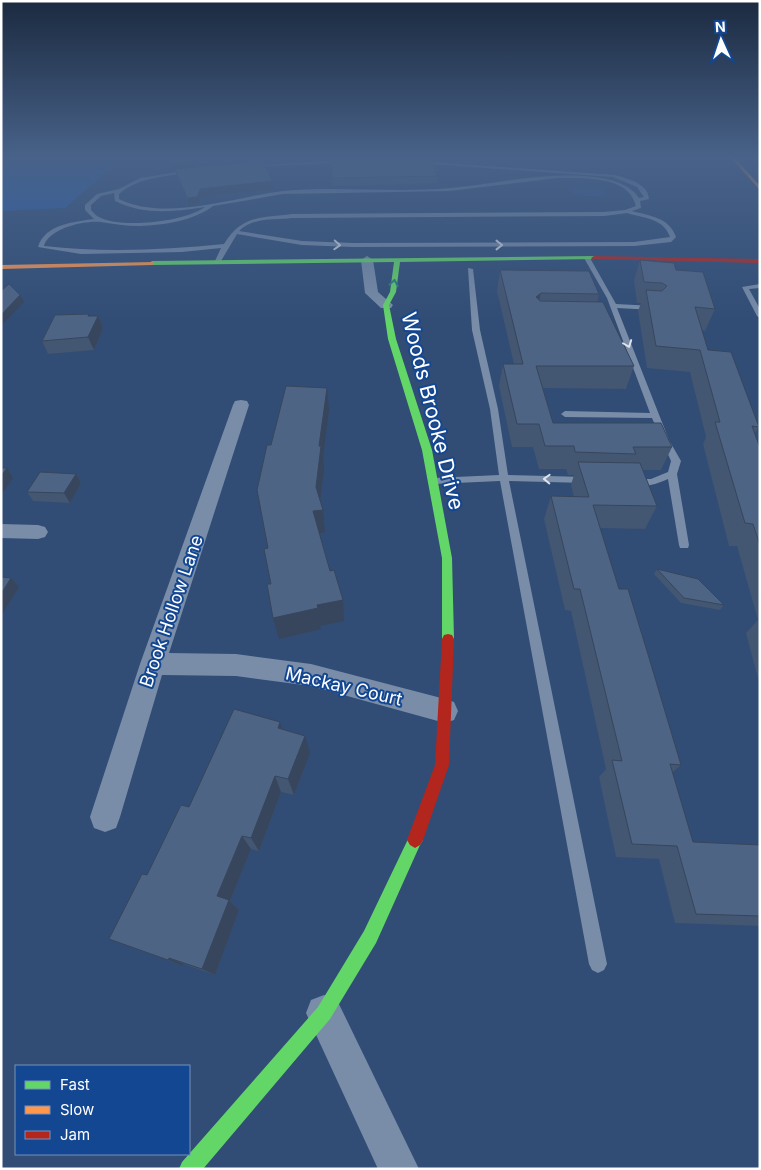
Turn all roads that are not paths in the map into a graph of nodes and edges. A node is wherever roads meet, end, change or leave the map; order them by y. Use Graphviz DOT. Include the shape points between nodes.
graph roads {
  1 [pos="90,212"];
  2 [pos="202,212"];
  3 [pos="628,212"];
  4 [pos="101,220"];
  5 [pos="237,232"];
  6 [pos="225,246"];
  7 [pos="586,258"];
  8 [pos="397,259"];
  9 [pos="218,260"];
  10 [pos="367,260"];
  11 [pos="760,260"];
  12 [pos="1,268"];
  13 [pos="470,269"];
  14 [pos="760,286"];
  15 [pos="612,302"];
  16 [pos="386,305"];
  17 [pos="654,308"];
  18 [pos="760,316"];
  19 [pos="241,405"];
  20 [pos="565,414"];
  21 [pos="656,416"];
  22 [pos="672,474"];
  23 [pos="504,478"];
  24 [pos="434,481"];
  25 [pos="593,481"];
  26 [pos="623,481"];
  27 [pos="1,531"];
  28 [pos="38,532"];
  29 [pos="684,545"];
  30 [pos="152,664"];
  31 [pos="445,711"];
  32 [pos="105,817"];
  33 [pos="598,964"];
  34 [pos="324,1013"];
  35 [pos="189,1169"];
  36 [pos="399,1169"];
  1 -- 4 [label="lane"];
  2 -- 4 [label="lane" via="166,222"];
  3 -- 5 [label="lane" via="572,216 292,216 243,224"];
  5 -- 3 [label="lane, one-way" via="302,243 353,245 634,244 671,240 670,229 658,220"];
  4 -- 6 [label="lane" via="55,230 46,236 41,247 81,252"];
  5 -- 6 [label="lane"];
  6 -- 9 [label="lane"];
  7 -- 8 [label="street"];
  7 -- 11 [label="street"];
  7 -- 15 [label="lane"];
  8 -- 10 [label="street"];
  16 -- 8 [label="street, Woods Brooke Drive, one-way" via="393,292"];
  9 -- 10 [label="street"];
  9 -- 12 [label="street"];
  10 -- 16 [label="street, Woods Brooke Drive" via="372,293"];
  13 -- 23 [label="lane" via="476,330 494,409"];
  14 -- 18 [label="lane" via="745,287"];
  15 -- 17 [label="lane"];
  15 -- 21 [label="lane, one-way" via="614,320"];
  16 -- 24 [label="street, Woods Brooke Drive" via="392,338"];
  19 -- 30 [label="street, Brook Hollow Lane"];
  20 -- 21 [label="lane"];
  21 -- 22 [label="lane" via="676,461"];
  22 -- 26 [label="lane" via="652,482"];
  22 -- 29 [label="lane"];
  23 -- 24 [label="lane"];
  25 -- 23 [label="lane, one-way"];
  23 -- 33 [label="lane"];
  24 -- 31 [label="street, Woods Brooke Drive" via="447,558 449,614"];
  27 -- 28 [label="street"];
  30 -- 31 [label="street, Mackay Court" via="236,665 311,675"];
  30 -- 32 [label="street, Brook Hollow Lane"];
  31 -- 34 [label="street, Woods Brooke Drive" via="442,765 418,833 370,936"];
  34 -- 35 [label="street, Woods Brooke Drive"];
  34 -- 36 [label="street"];
}
